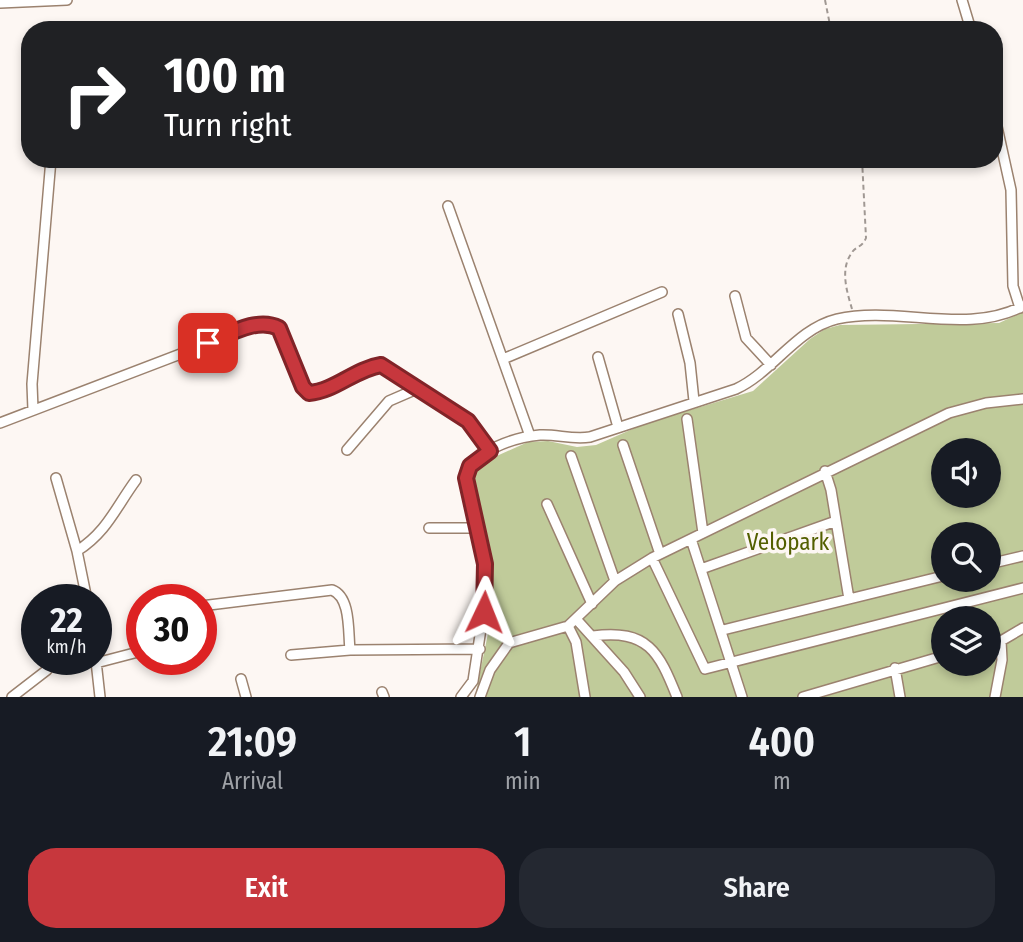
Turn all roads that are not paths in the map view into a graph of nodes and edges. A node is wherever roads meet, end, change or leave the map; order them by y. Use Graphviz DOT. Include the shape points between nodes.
graph roads {
  1 [pos="67,0"];
  2 [pos="962,0"];
  3 [pos="0,3"];
  4 [pos="968,21"];
  5 [pos="1003,154"];
  6 [pos="50,168"];
  7 [pos="448,206"];
  8 [pos="662,292"];
  9 [pos="735,296"];
  10 [pos="1021,307"];
  11 [pos="678,314"];
  12 [pos="598,357"];
  13 [pos="503,359"];
  14 [pos="771,365"];
  15 [pos="419,388"];
  16 [pos="1023,399"];
  17 [pos="694,401"];
  18 [pos="33,410"];
  19 [pos="687,419"];
  20 [pos="0,423"];
  21 [pos="618,427"];
  22 [pos="530,436"];
  23 [pos="623,445"];
  24 [pos="347,450"];
  25 [pos="490,451"];
  26 [pos="571,456"];
  27 [pos="825,471"];
  28 [pos="56,478"];
  29 [pos="136,480"];
  30 [pos="547,504"];
  31 [pos="836,521"];
  32 [pos="429,528"];
  33 [pos="478,528"];
  34 [pos="703,533"];
  35 [pos="691,539"];
  36 [pos="77,551"];
  37 [pos="656,556"];
  38 [pos="1023,556"];
  39 [pos="1001,561"];
  40 [pos="701,569"];
  41 [pos="931,579"];
  42 [pos="615,581"];
  43 [pos="84,584"];
  44 [pos="1023,588"];
  45 [pos="849,599"];
  46 [pos="217,604"];
  47 [pos="592,604"];
  48 [pos="577,620"];
  49 [pos="568,626"];
  50 [pos="1023,628"];
  51 [pos="723,630"];
  52 [pos="593,636"];
  53 [pos="1001,641"];
  54 [pos="480,649"];
  55 [pos="350,650"];
  56 [pos="291,655"];
  57 [pos="931,659"];
  58 [pos="732,663"];
  59 [pos="1001,664"];
  60 [pos="895,668"];
  61 [pos="41,675"];
  62 [pos="97,675"];
  63 [pos="998,676"];
  64 [pos="241,679"];
  65 [pos="993,696"];
  66 [pos="12,697"];
  67 [pos="100,697"];
  68 [pos="246,697"];
  69 [pos="463,697"];
  70 [pos="480,697"];
  71 [pos="586,697"];
  72 [pos="640,697"];
  73 [pos="677,697"];
  74 [pos="742,697"];
  75 [pos="803,697"];
  76 [pos="900,697"];
  1 -- 3 [label="street"];
  2 -- 4 [label="street"];
  5 -- 10 [label="street" via="1011,190 1013,286"];
  6 -- 18 [label="street"];
  7 -- 13 [label="street"];
  8 -- 13 [label="street"];
  9 -- 14 [label="street" via="746,338"];
  10 -- 14 [label="street" via="1003,316 978,319 854,317 817,327"];
  11 -- 17 [label="street"];
  12 -- 21 [label="street"];
  13 -- 22 [label="street"];
  14 -- 17 [label="street" via="745,385"];
  15 -- 18 [label="street" via="381,365 309,393 279,328 269,323"];
  15 -- 24 [label="street" via="389,401"];
  15 -- 25 [label="street" via="468,421"];
  16 -- 27 [label="street" via="949,413"];
  17 -- 21 [label="street"];
  18 -- 20 [label="street"];
  19 -- 34 [label="street"];
  21 -- 22 [label="street" via="579,439"];
  22 -- 25 [label="street"];
  23 -- 37 [label="street"];
  25 -- 33 [label="street" via="467,470"];
  26 -- 42 [label="street"];
  27 -- 31 [label="street"];
  27 -- 34 [label="street"];
  28 -- 36 [label="street"];
  29 -- 36 [label="street" via="103,532"];
  30 -- 47 [label="street"];
  31 -- 40 [label="street"];
  31 -- 45 [label="street"];
  32 -- 33 [label="street"];
  33 -- 54 [label="street" via="486,581"];
  34 -- 35 [label="street"];
  35 -- 37 [label="street"];
  35 -- 40 [label="street"];
  36 -- 43 [label="street"];
  37 -- 42 [label="street"];
  37 -- 58 [label="street" via="702,667"];
  38 -- 39 [label="street"];
  40 -- 51 [label="street"];
  41 -- 45 [label="street"];
  42 -- 47 [label="street"];
  44 -- 58 [label="street"];
  45 -- 51 [label="street"];
  46 -- 55 [label="street" via="332,590 345,604"];
  47 -- 48 [label="street"];
  48 -- 49 [label="street"];
  48 -- 52 [label="street"];
  49 -- 70 [label="street" via="509,643 490,670"];
  49 -- 71 [label="street" via="576,642"];
  50 -- 53 [label="street"];
  51 -- 58 [label="street"];
  52 -- 72 [label="street"];
  52 -- 73 [label="street" via="618,635 654,650"];
  53 -- 59 [label="street"];
  54 -- 55 [label="street"];
  54 -- 69 [label="street" via="473,681"];
  55 -- 56 [label="street"];
  57 -- 60 [label="street"];
  58 -- 74 [label="street"];
  60 -- 75 [label="street"];
  60 -- 76 [label="street"];
  61 -- 66 [label="street"];
  62 -- 67 [label="street"];
  63 -- 65 [label="street"];
  64 -- 68 [label="street"];
}
